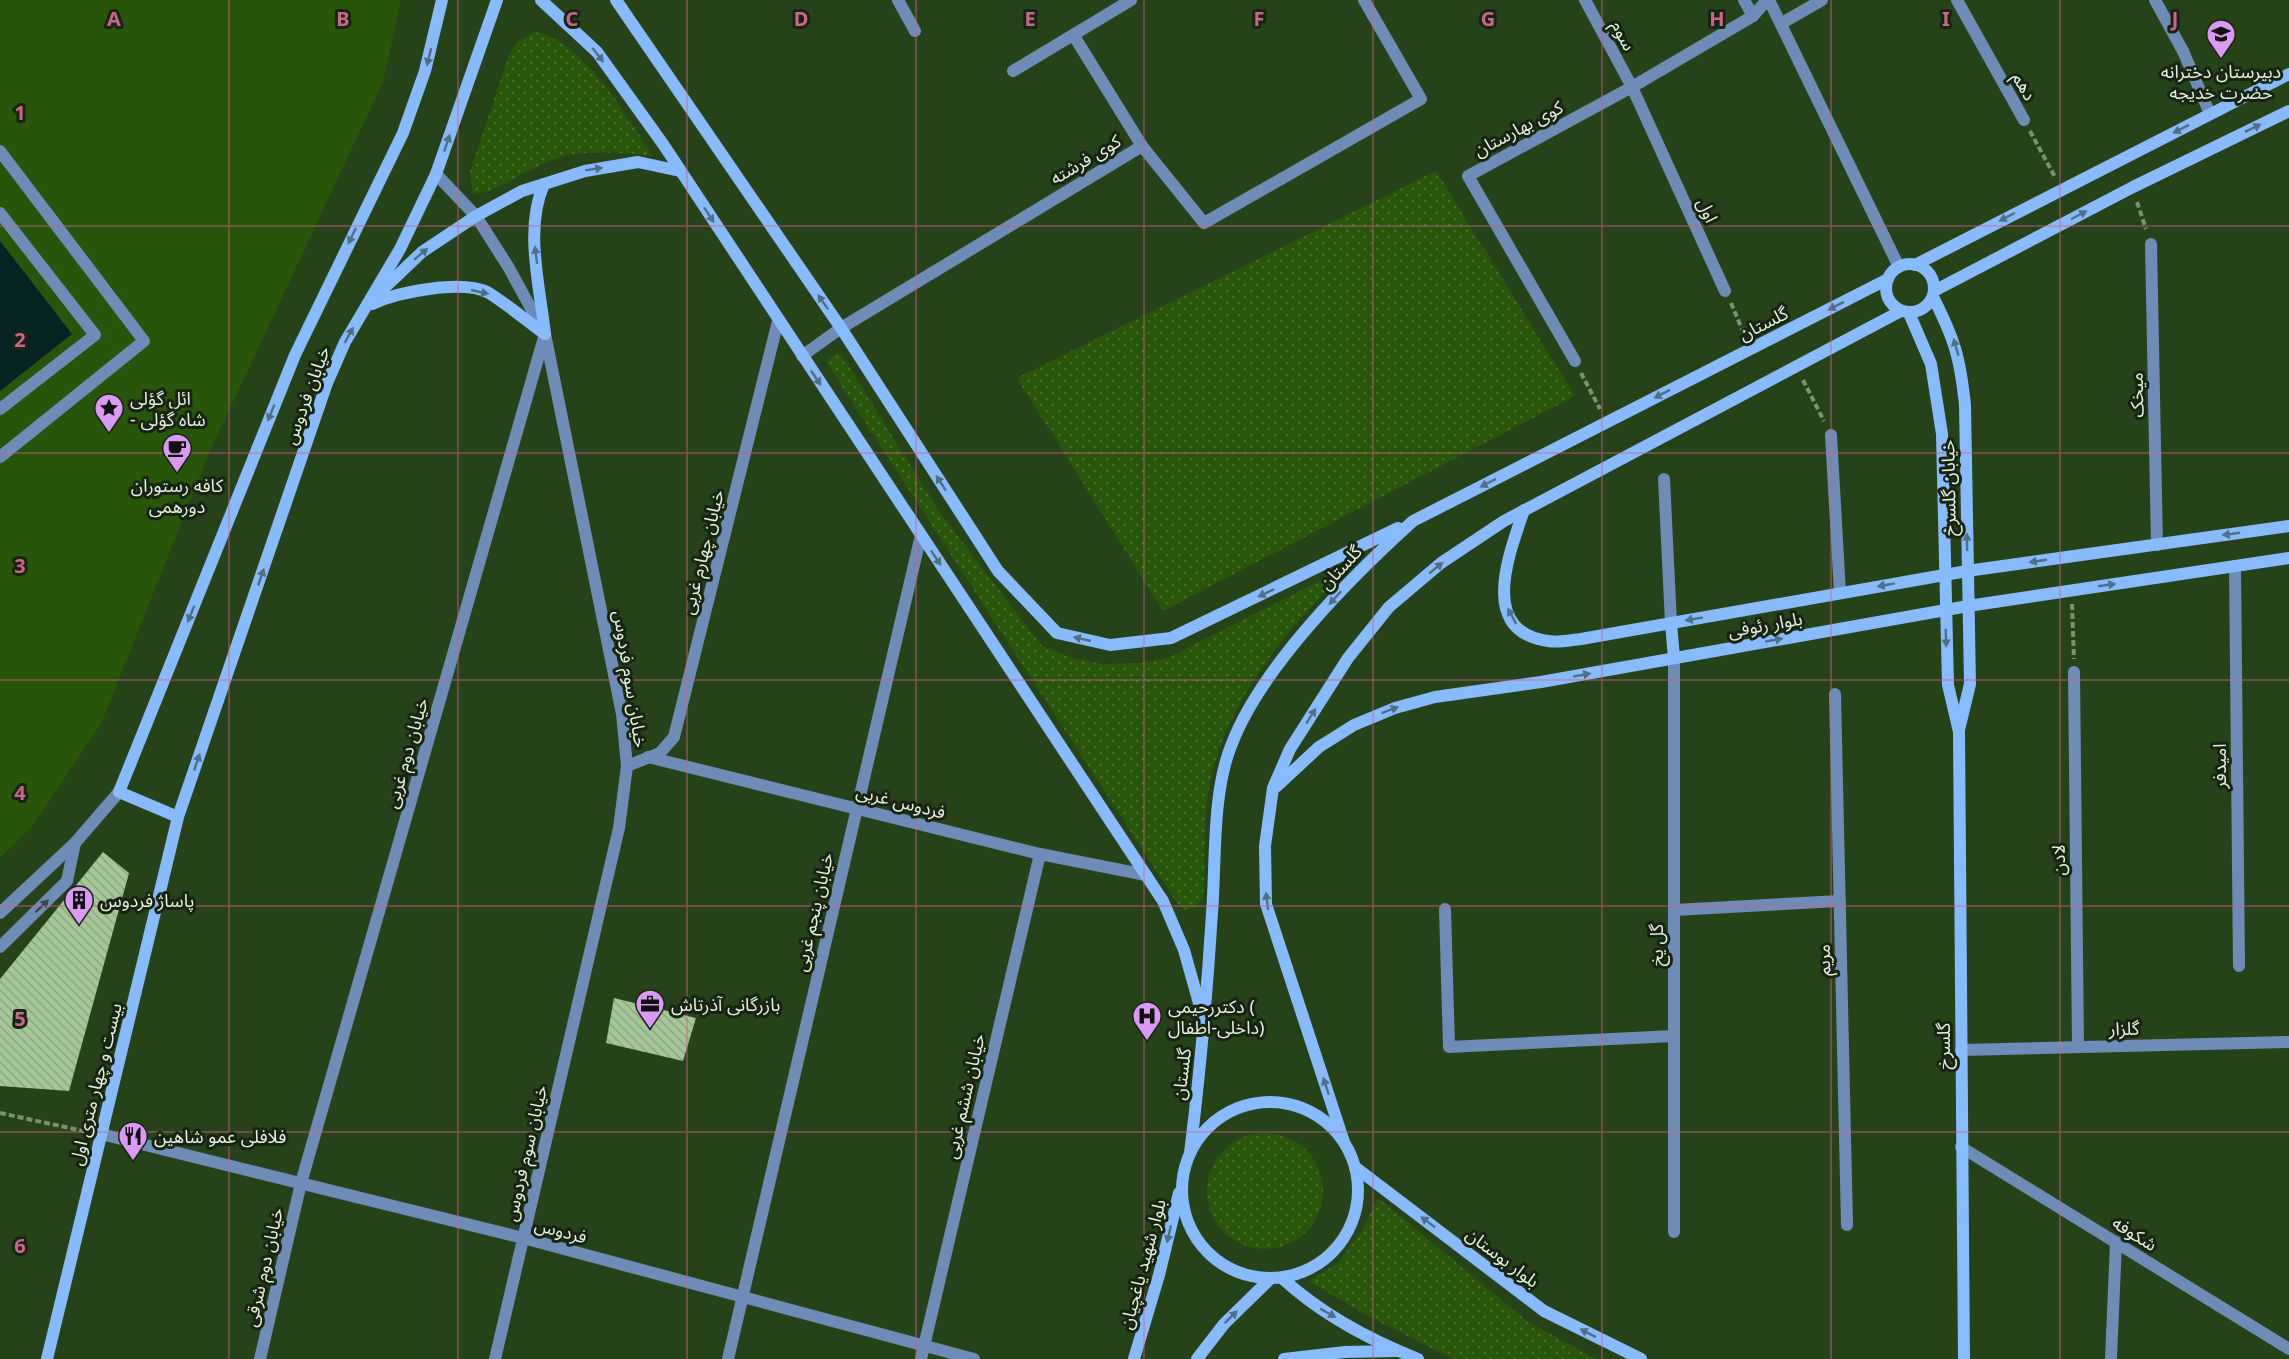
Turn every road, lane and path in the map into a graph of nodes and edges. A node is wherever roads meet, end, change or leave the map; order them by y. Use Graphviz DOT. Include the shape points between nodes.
graph roads {
  1 [pos="442,0"];
  2 [pos="498,0"];
  3 [pos="541,0"];
  4 [pos="616,0"];
  5 [pos="898,0"];
  6 [pos="1131,0"];
  7 [pos="1364,0"];
  8 [pos="1585,0"];
  9 [pos="1744,0"];
  10 [pos="1768,0"];
  11 [pos="1822,0"];
  12 [pos="1957,0"];
  13 [pos="2155,0"];
  14 [pos="1753,16"];
  15 [pos="1782,23"];
  16 [pos="915,31"];
  17 [pos="1074,36"];
  18 [pos="1013,71"];
  19 [pos="2289,74"];
  20 [pos="1632,87"];
  21 [pos="2289,111"];
  22 [pos="2210,114"];
  23 [pos="2024,120"];
  24 [pos="1142,146"];
  25 [pos="0,150"];
  26 [pos="680,171"];
  27 [pos="436,174"];
  28 [pos="544,184"];
  29 [pos="2133,187"];
  30 [pos="2062,189"];
  31 [pos="0,213"];
  32 [pos="476,216"];
  33 [pos="2151,244"];
  34 [pos="1915,265"];
  35 [pos="1899,267"];
  36 [pos="1888,279"];
  37 [pos="1725,291"];
  38 [pos="1933,294"];
  39 [pos="363,308"];
  40 [pos="1905,312"];
  41 [pos="778,321"];
  42 [pos="841,328"];
  43 [pos="545,334"];
  44 [pos="1751,349"];
  45 [pos="802,356"];
  46 [pos="1575,361"];
  47 [pos="1796,366"];
  48 [pos="0,409"];
  49 [pos="1607,422"];
  50 [pos="1831,435"];
  51 [pos="0,457"];
  52 [pos="1664,479"];
  53 [pos="1524,510"];
  54 [pos="1413,521"];
  55 [pos="2289,526"];
  56 [pos="921,535"];
  57 [pos="2157,545"];
  58 [pos="2289,558"];
  59 [pos="2235,566"];
  60 [pos="1967,572"];
  61 [pos="1944,575"];
  62 [pos="2072,591"];
  63 [pos="1840,594"];
  64 [pos="1968,606"];
  65 [pos="1945,610"];
  66 [pos="1671,623"];
  67 [pos="1674,658"];
  68 [pos="2074,672"];
  69 [pos="1835,694"];
  70 [pos="1959,732"];
  71 [pos="648,757"];
  72 [pos="627,766"];
  73 [pos="1273,788"];
  74 [pos="119,792"];
  75 [pos="856,809"];
  76 [pos="178,817"];
  77 [pos="75,843"];
  78 [pos="1040,854"];
  79 [pos="1146,875"];
  80 [pos="1840,901"];
  81 [pos="1445,909"];
  82 [pos="1674,910"];
  83 [pos="0,913"];
  84 [pos="0,947"];
  85 [pos="2239,966"];
  86 [pos="1205,1025"];
  87 [pos="1674,1036"];
  88 [pos="2289,1042"];
  89 [pos="2078,1047"];
  90 [pos="1960,1050"];
  91 [pos="0,1113"];
  92 [pos="100,1134"];
  93 [pos="1344,1142"];
  94 [pos="1961,1147"];
  95 [pos="1190,1153"];
  96 [pos="1355,1167"];
  97 [pos="1183,1177"];
  98 [pos="301,1183"];
  99 [pos="1847,1225"];
  100 [pos="1674,1232"];
  101 [pos="523,1238"];
  102 [pos="2116,1242"];
  103 [pos="1276,1279"];
  104 [pos="743,1297"];
  105 [pos="924,1346"];
  106 [pos="2289,1349"];
  107 [pos="1397,1355"];
  108 [pos="47,1359"];
  109 [pos="260,1359"];
  110 [pos="495,1359"];
  111 [pos="728,1359"];
  112 [pos="921,1359"];
  113 [pos="974,1359"];
  114 [pos="1134,1359"];
  115 [pos="1197,1359"];
  116 [pos="1284,1359"];
  117 [pos="1418,1359"];
  118 [pos="1641,1359"];
  119 [pos="1964,1359"];
  120 [pos="2111,1359"];
  1 -- 74 [label="main road, خیابان فردوس, one-way" via="425,71 403,133 295,355"];
  27 -- 2 [label="main road, خیابان فردوس, one-way"];
  3 -- 26 [label="main road, one-way" via="597,52"];
  42 -- 4 [label="main road, one-way"];
  5 -- 16 [label="street"];
  6 -- 17 [label="street"];
  7 -- 24 [label="street, کوی فرشته" via="1421,99 1204,223"];
  8 -- 20 [label="street, سوم"];
  9 -- 14 [label="street"];
  10 -- 14 [label="street, کوی بهارستان"];
  10 -- 15 [label="street, کوی بهارستان"];
  11 -- 15 [label="street"];
  12 -- 23 [label="street, دهم"];
  13 -- 22 [label="street" via="2183,51"];
  14 -- 20 [label="street, کوی بهارستان"];
  15 -- 35 [label="street, کوی بهارستان"];
  17 -- 18 [label="street"];
  17 -- 24 [label="street"];
  19 -- 22 [label="main road"];
  20 -- 37 [label="street, اول"];
  20 -- 46 [label="street, کوی بهارستان" via="1468,176"];
  29 -- 21 [label="main road, one-way"];
  22 -- 30 [label="main road, one-way"];
  23 -- 30 [label="path, دهم"];
  24 -- 42 [label="street, کوی فرشته"];
  25 -- 51 [label="street" via="144,341"];
  28 -- 26 [label="main road, one-way" via="585,171 638,162"];
  26 -- 41 [label="main road, one-way"];
  27 -- 32 [label="street, خیابان سوم فردوس"];
  27 -- 39 [label="main road, خیابان فردوس" via="400,249"];
  28 -- 32 [label="main road" via="522,191"];
  43 -- 28 [label="main road, one-way" via="535,240 536,201"];
  29 -- 33 [label="path"];
  38 -- 29 [label="main road, one-way"];
  30 -- 34 [label="main road, one-way"];
  31 -- 48 [label="street" via="94,335"];
  39 -- 32 [label="main road, one-way" via="422,252"];
  32 -- 43 [label="street, خیابان سوم فردوس"];
  33 -- 57 [label="street, میخک"];
  34 -- 35 [label="main road"];
  34 -- 38 [label="main road" via="1932,278"];
  35 -- 36 [label="main road"];
  36 -- 40 [label="main road" via="1887,294 1895,307"];
  36 -- 44 [label="main road, گلستان, one-way"];
  37 -- 44 [label="path"];
  38 -- 40 [label="main road" via="1922,310"];
  60 -- 38 [label="main road, خیابان گلسرخ, one-way" via="1962,373 1954,338"];
  39 -- 43 [label="main road, one-way" via="384,298 423,289 487,292"];
  76 -- 39 [label="main road, خیابان فردوس, one-way" via="327,383"];
  40 -- 47 [label="main road"];
  40 -- 61 [label="main road, خیابان گلسرخ" via="1931,364 1938,396"];
  41 -- 45 [label="main road"];
  41 -- 71 [label="street, خیابان چهارم غربی" via="674,737 660,753"];
  42 -- 45 [label="street, کوی فرشته"];
  54 -- 42 [label="main road, one-way" via="1171,638 1110,645 1057,633 998,571"];
  43 -- 72 [label="street, خیابان سوم فردوس" via="620,703"];
  43 -- 98 [label="street, خیابان دوم غربی"];
  44 -- 49 [label="main road, گلستان, one-way"];
  45 -- 56 [label="main road, one-way"];
  46 -- 49 [label="path"];
  47 -- 50 [label="path"];
  47 -- 53 [label="main road"];
  49 -- 54 [label="main road, گلستان, one-way"];
  50 -- 63 [label="street"];
  52 -- 66 [label="street"];
  66 -- 53 [label="main road, بلوار رئوفی, one-way" via="1549,642 1524,634 1510,617 1503,596 1504,573"];
  73 -- 53 [label="main road, one-way" via="1290,749 1348,658 1389,607 1441,563"];
  54 -- 86 [label="main road, گلستان, one-way" via="1318,616 1260,689 1231,746 1220,796"];
  55 -- 57 [label="main road, بلوار رئوفی, one-way"];
  56 -- 75 [label="street, خیابان پنجم غربی"];
  56 -- 79 [label="main road, one-way"];
  57 -- 60 [label="main road, بلوار رئوفی, one-way"];
  58 -- 59 [label="main road, بلوار رئوفی"];
  62 -- 59 [label="main road, بلوار رئوفی, one-way"];
  59 -- 85 [label="street, امیدفر"];
  60 -- 61 [label="main road, بلوار رئوفی"];
  60 -- 64 [label="main road, خیابان گلسرخ"];
  61 -- 63 [label="main road, بلوار رئوفی, one-way"];
  61 -- 65 [label="main road, خیابان گلسرخ"];
  62 -- 64 [label="main road, بلوار رئوفی"];
  62 -- 68 [label="path"];
  63 -- 66 [label="main road, بلوار رئوفی, one-way"];
  64 -- 65 [label="main road, بلوار رئوفی"];
  64 -- 70 [label="main road, خیابان گلسرخ" via="1970,684"];
  67 -- 65 [label="main road, بلوار رئوفی, one-way"];
  65 -- 70 [label="main road, خیابان گلسرخ, one-way" via="1948,685"];
  66 -- 67 [label="main road"];
  73 -- 67 [label="main road, بلوار رئوفی, one-way" via="1319,747 1354,724 1395,708 1435,697"];
  67 -- 82 [label="street, گل یخ"];
  68 -- 89 [label="street, لادن"];
  69 -- 80 [label="street, مریم"];
  70 -- 90 [label="main road, گلسرخ"];
  71 -- 72 [label="street, خیابان چهارم غربی"];
  71 -- 75 [label="street, فردوس غربی"];
  72 -- 101 [label="street, خیابان سوم فردوس" via="619,828"];
  93 -- 73 [label="main road, one-way" via="1266,904 1265,846"];
  74 -- 76 [label="main road"];
  74 -- 77 [label="street"];
  75 -- 78 [label="street, فردوس غربی"];
  75 -- 104 [label="street, خیابان پنجم غربی"];
  76 -- 92 [label="main road, بیست و چهار متری اول"];
  77 -- 83 [label="street"];
  84 -- 77 [label="street, one-way" via="67,881"];
  78 -- 79 [label="street, فردوس غربی"];
  78 -- 105 [label="street, خیابان ششم غربی"];
  79 -- 86 [label="main road" via="1163,901 1184,950"];
  80 -- 82 [label="street"];
  80 -- 99 [label="street, مریم"];
  81 -- 87 [label="street" via="1449,1047"];
  82 -- 87 [label="street, گل یخ"];
  86 -- 95 [label="main road, گلستان"];
  87 -- 100 [label="street, گل یخ"];
  88 -- 89 [label="street, گلزار"];
  89 -- 90 [label="street, گلزار"];
  90 -- 94 [label="main road, گلسرخ"];
  91 -- 92 [label="path"];
  92 -- 98 [label="street, فردوس"];
  92 -- 108 [label="main road, بیست و چهار متری اول"];
  93 -- 95 [label="main road" via="1326,1122 1303,1108 1277,1102 1251,1104 1226,1114 1205,1130"];
  93 -- 96 [label="main road"];
  94 -- 102 [label="street, شکوفه"];
  94 -- 119 [label="main road, گلسرخ"];
  95 -- 97 [label="main road"];
  96 -- 103 [label="main road" via="1358,1191 1354,1216 1344,1239 1327,1258 1306,1271"];
  118 -- 96 [label="main road, بلوار بوستان, one-way" via="1544,1311"];
  97 -- 103 [label="main road" via="1182,1202 1203,1248 1222,1265 1238,1272"];
  97 -- 114 [label="main road, بلوار شهید یاغچیان, one-way"];
  98 -- 101 [label="street, فردوس"];
  98 -- 109 [label="street, خیابان دوم شرقی"];
  101 -- 104 [label="street, فردوس"];
  101 -- 110 [label="street, خیابان سوم فردوس"];
  102 -- 106 [label="street, شکوفه"];
  102 -- 120 [label="street"];
  103 -- 107 [label="main road, one-way"];
  115 -- 103 [label="main road, one-way" via="1224,1324"];
  104 -- 105 [label="street, فردوس"];
  104 -- 111 [label="street, خیابان پنجم غربی"];
  105 -- 112 [label="street, خیابان ششم غربی"];
  105 -- 113 [label="street, فردوس"];
  107 -- 116 [label="main road" via="1345,1352"];
  107 -- 117 [label="main road"];
}
